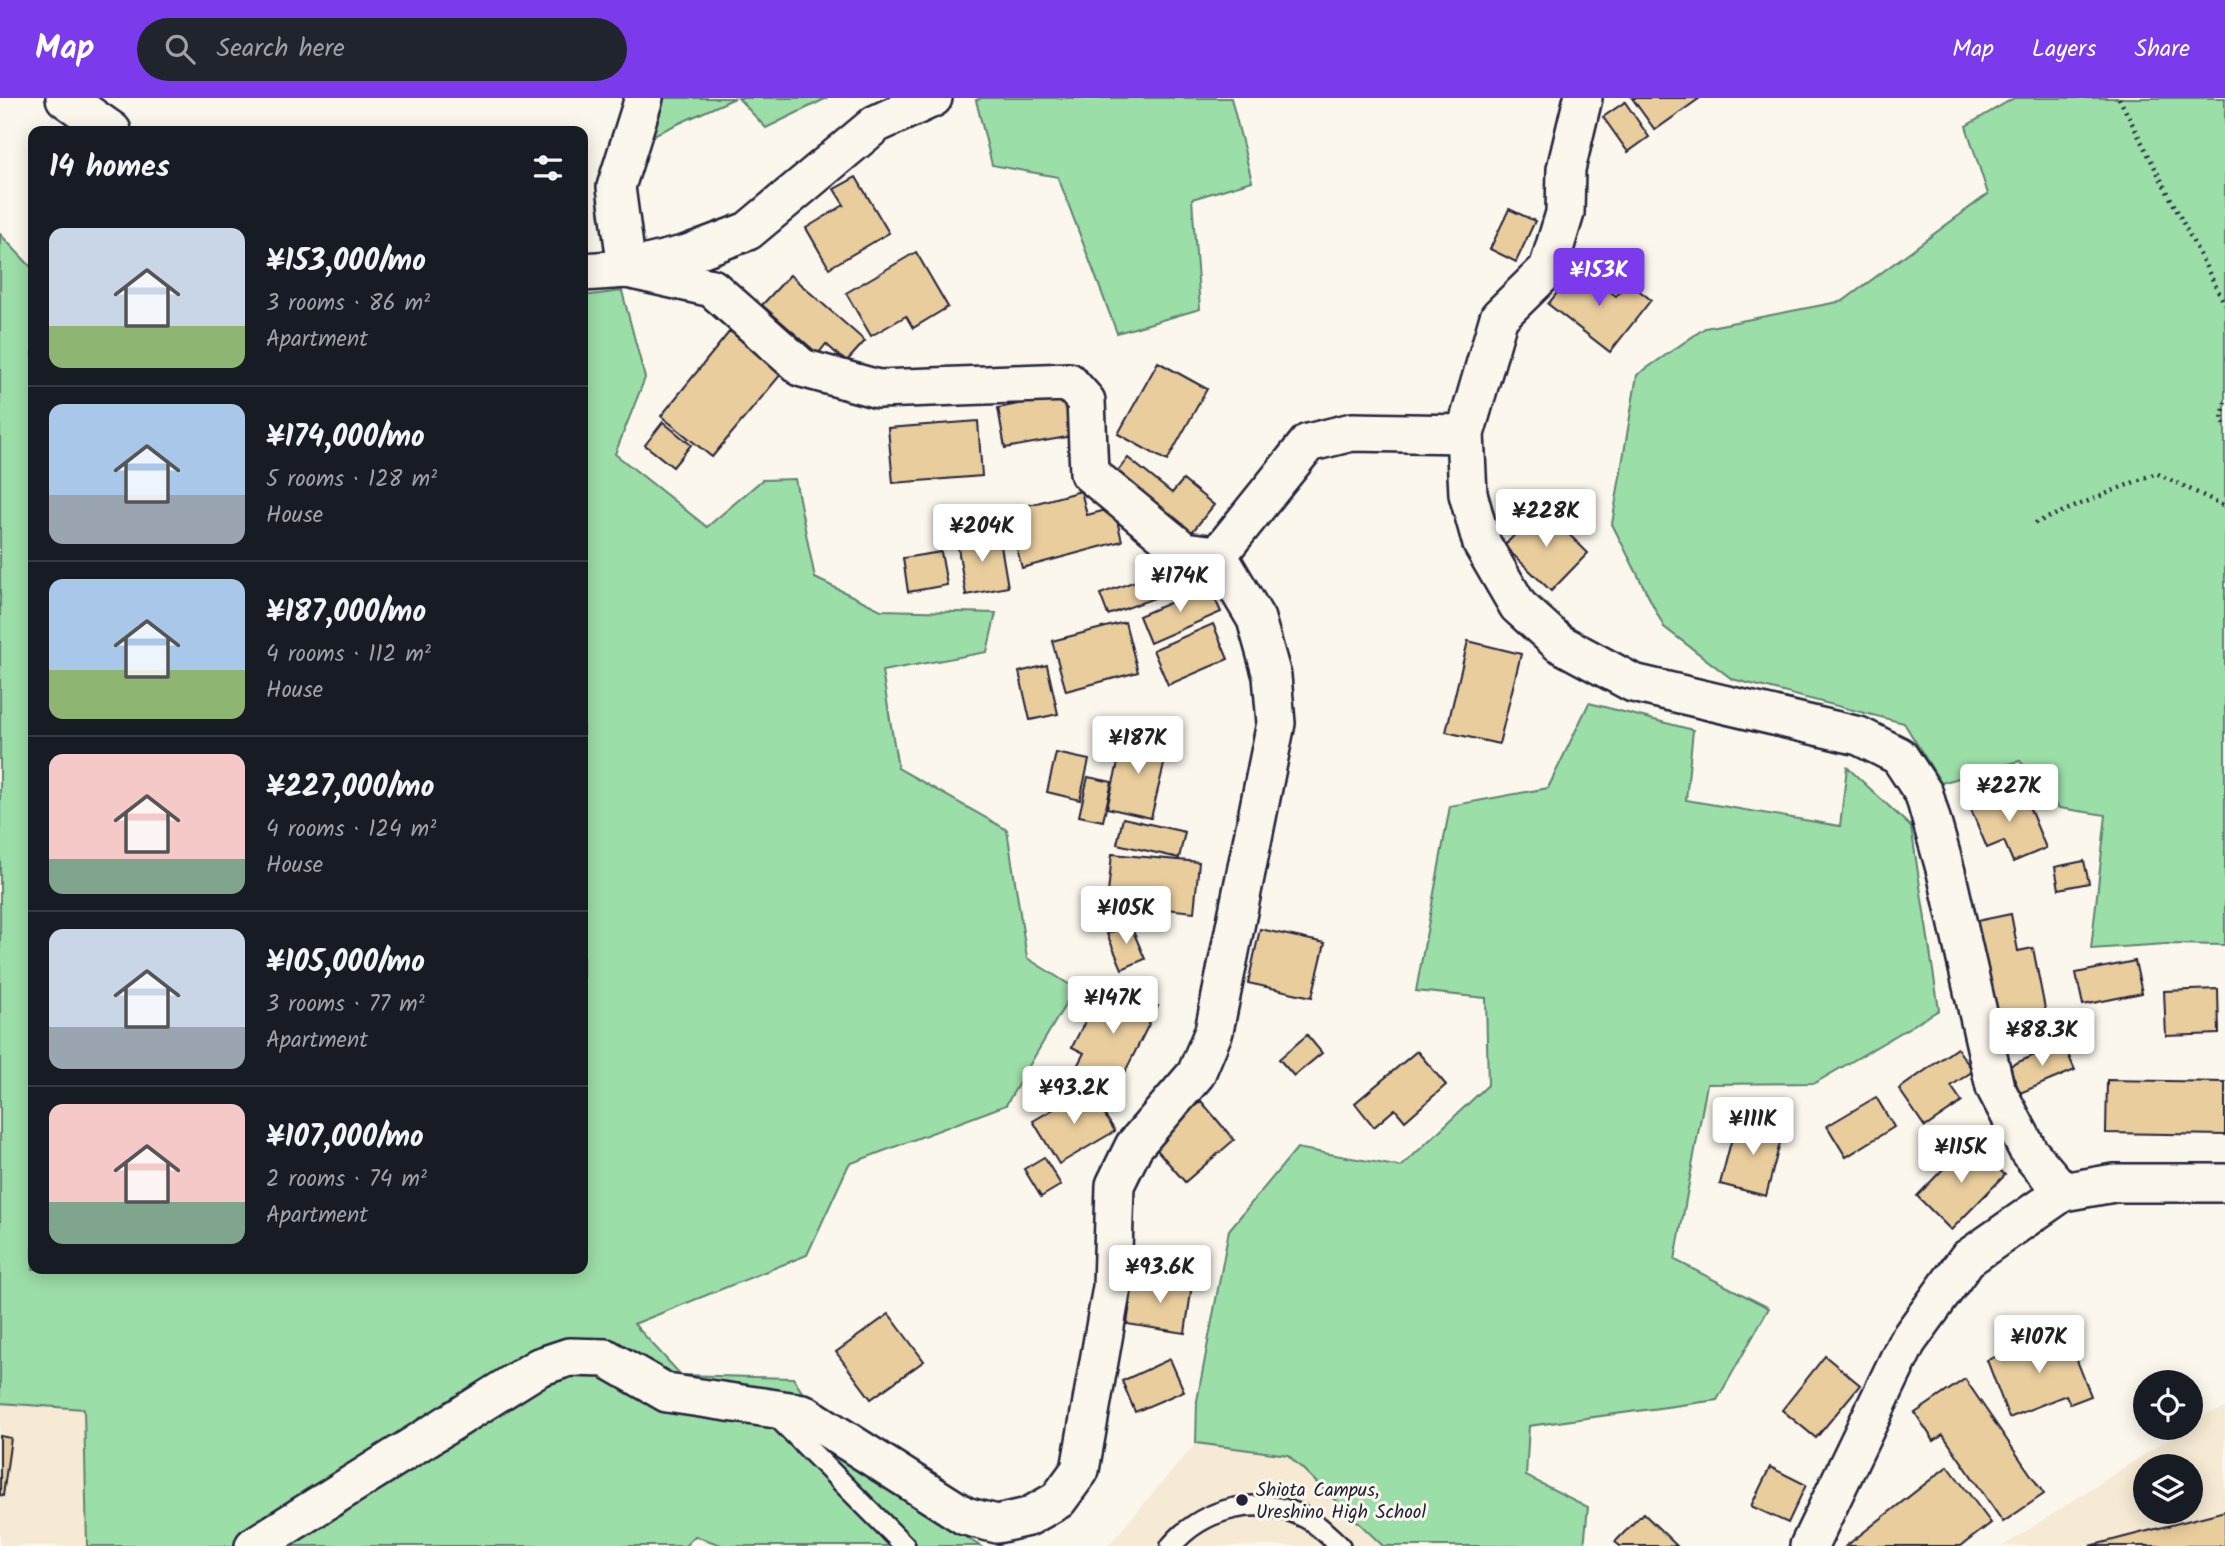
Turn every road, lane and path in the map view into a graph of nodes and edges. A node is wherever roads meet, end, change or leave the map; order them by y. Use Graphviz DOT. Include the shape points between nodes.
graph roads {
  1 [pos="65,98"];
  2 [pos="644,98"];
  3 [pos="933,98"];
  4 [pos="1583,98"];
  5 [pos="2119,98"];
  6 [pos="105,126"];
  7 [pos="627,269"];
  8 [pos="588,272"];
  9 [pos="2225,304"];
  10 [pos="2225,402"];
  11 [pos="2225,425"];
  12 [pos="1465,434"];
  13 [pos="2225,506"];
  14 [pos="2035,523"];
  15 [pos="1218,555"];
  16 [pos="2225,1183"];
  17 [pos="2063,1192"];
  18 [pos="768,1408"];
  19 [pos="254,1546"];
  20 [pos="905,1546"];
  21 [pos="1171,1546"];
  22 [pos="1340,1546"];
  23 [pos="1809,1546"];
  1 -- 6 [label="street"];
  2 -- 7 [label="street" via="615,187"];
  3 -- 7 [label="street" via="876,124 748,231 687,254"];
  4 -- 12 [label="street" via="1566,169 1565,213 1548,269 1499,317"];
  5 -- 9 [label="path"];
  7 -- 8 [label="street"];
  7 -- 15 [label="street" via="712,288 802,368 878,389 1069,382 1086,401 1089,473 1184,551"];
  10 -- 11 [label="path"];
  12 -- 15 [label="street" via="1352,432 1308,443"];
  12 -- 17 [label="street" via="1468,494 1482,544 1518,606 1559,643 1633,683 1859,736 1899,756 1924,794 1996,1087 2029,1152"];
  13 -- 14 [label="path" via="2156,473"];
  15 -- 18 [label="street" via="1255,619 1272,676 1276,723 1214,1031 1196,1074 1133,1146 1115,1185 1112,1287 1080,1470 1058,1500 1028,1517 997,1524 965,1516 803,1413"];
  16 -- 17 [label="street" via="2113,1183"];
  17 -- 23 [label="street" via="1967,1259 1907,1342"];
  18 -- 19 [label="street" via="667,1393 606,1358 569,1357 539,1367"];
  18 -- 20 [label="lane"];
  21 -- 22 [label="lane" via="1228,1507 1268,1506 1307,1518"];
}
